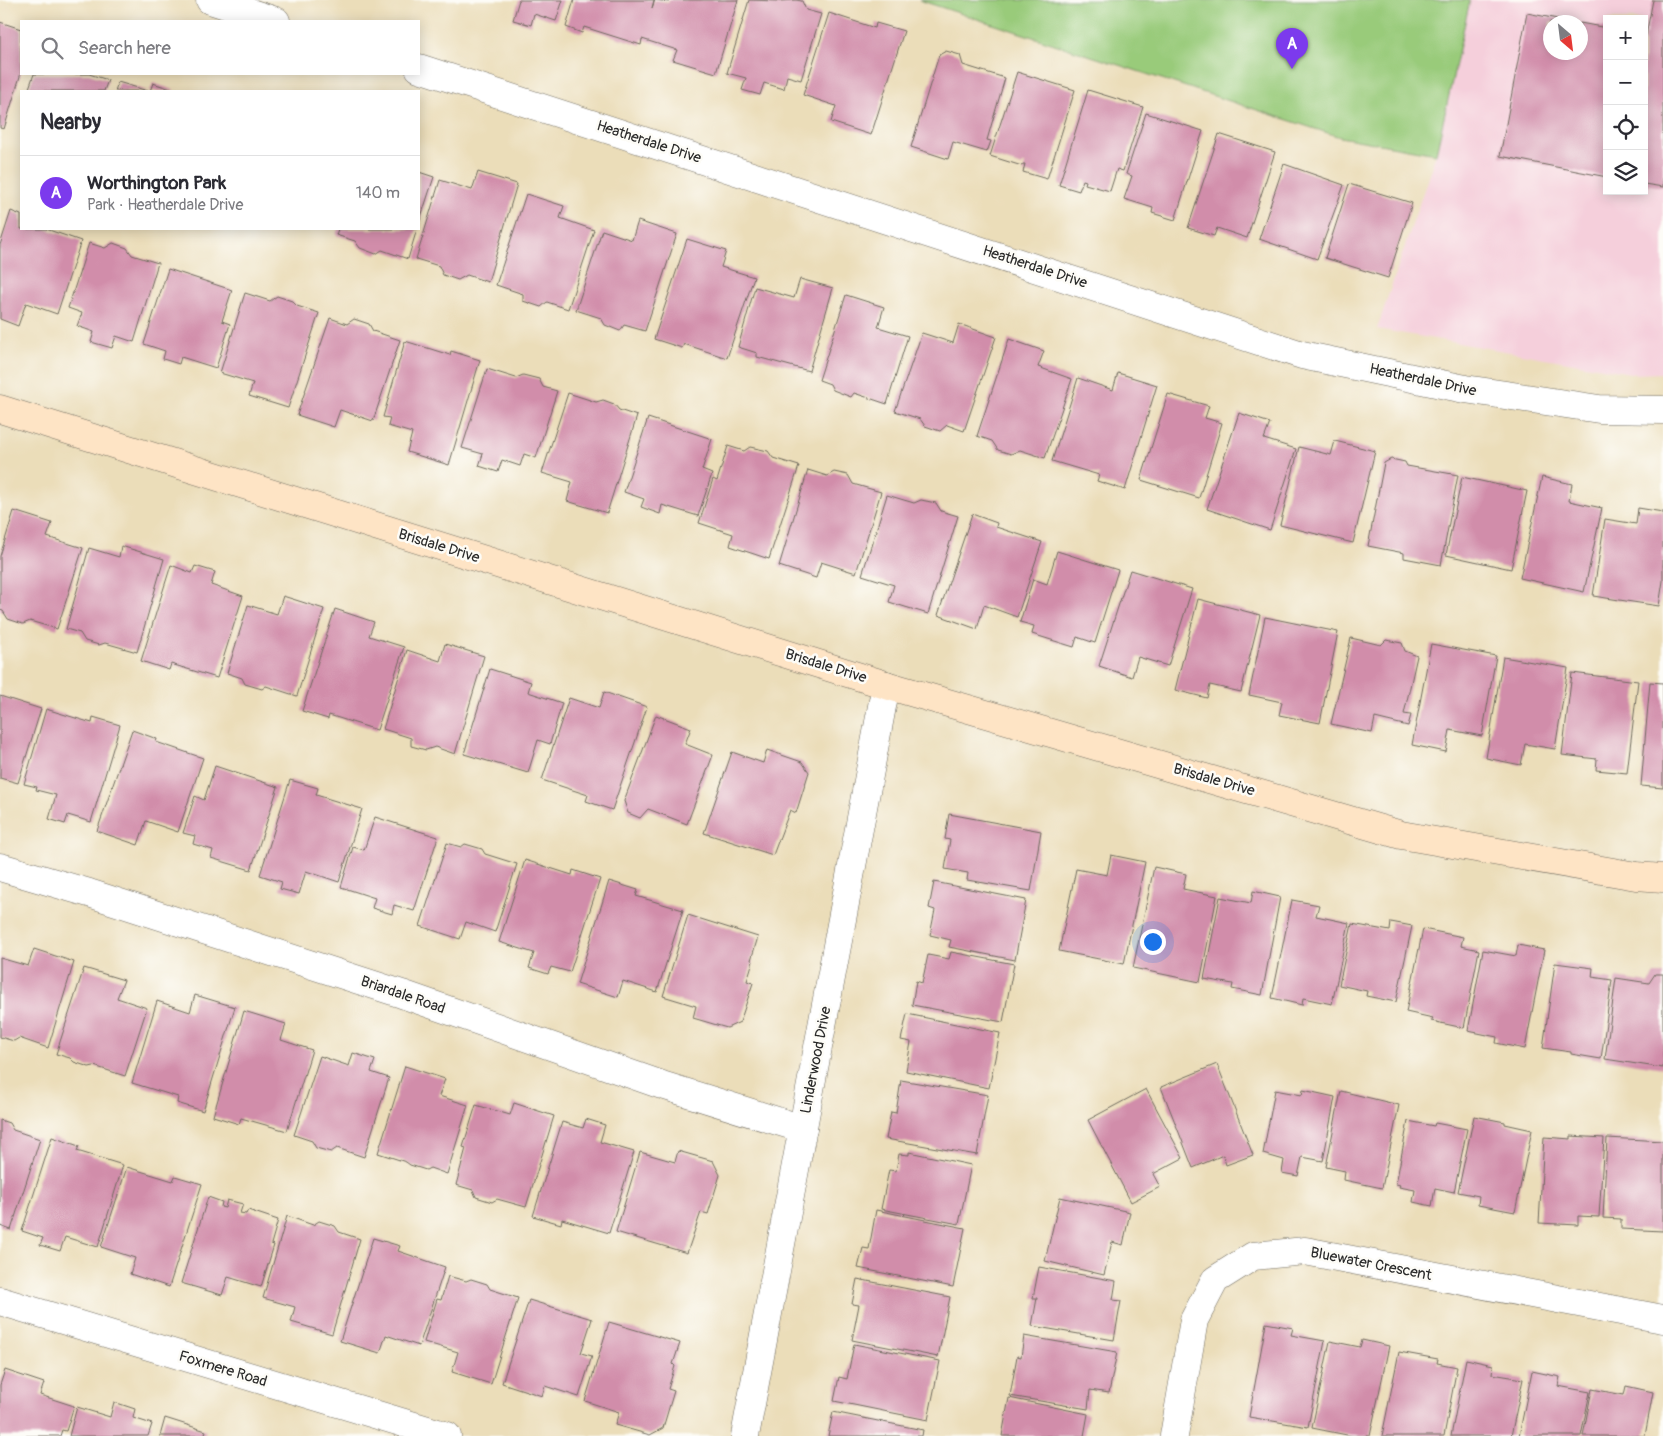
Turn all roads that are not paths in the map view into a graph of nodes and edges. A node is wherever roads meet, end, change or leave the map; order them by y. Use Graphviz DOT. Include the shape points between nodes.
graph roads {
  1 [pos="210,0"];
  2 [pos="273,20"];
  3 [pos="420,68"];
  4 [pos="0,409"];
  5 [pos="1663,410"];
  6 [pos="886,685"];
  7 [pos="0,867"];
  8 [pos="1663,878"];
  9 [pos="803,1129"];
  10 [pos="0,1301"];
  11 [pos="1663,1319"];
  12 [pos="447,1436"];
  13 [pos="745,1436"];
  14 [pos="1174,1436"];
  1 -- 2 [label="street"];
  3 -- 5 [label="street, Heatherdale Drive" via="1302,355 1465,390 1599,408"];
  4 -- 6 [label="street, Brisdale Drive"];
  6 -- 8 [label="street, Brisdale Drive" via="1402,835"];
  6 -- 9 [label="street, Linderwood Drive"];
  7 -- 9 [label="street, Briardale Road" via="393,991 662,1085"];
  9 -- 13 [label="street, Linderwood Drive"];
  10 -- 12 [label="street, Foxmere Road"];
  11 -- 14 [label="street, Bluewater Crescent" via="1305,1251 1253,1256 1214,1280 1194,1320"];
}
